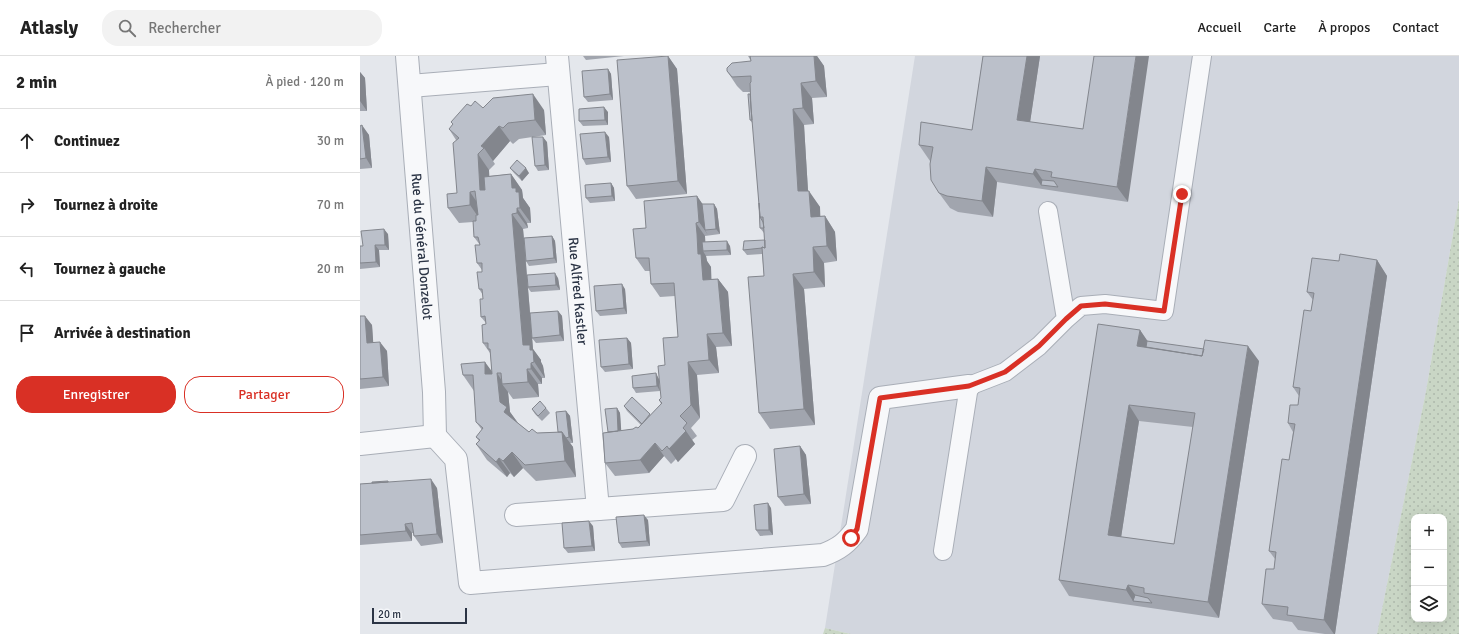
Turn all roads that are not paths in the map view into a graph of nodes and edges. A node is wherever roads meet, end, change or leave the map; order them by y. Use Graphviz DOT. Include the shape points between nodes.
graph roads {
  1 [pos="407,56"];
  2 [pos="1202,56"];
  3 [pos="557,65"];
  4 [pos="410,86"];
  5 [pos="1048,211"];
  6 [pos="1066,319"];
  7 [pos="969,386"];
  8 [pos="435,436"];
  9 [pos="360,444"];
  10 [pos="745,456"];
  11 [pos="598,509"];
  12 [pos="516,515"];
  13 [pos="944,551"];
  1 -- 4 [label="street, Rue du Général Donzelot"];
  2 -- 6 [label="lane" via="1164,311 1105,304 1081,306"];
  3 -- 4 [label="street, Rue Alfred Kastler"];
  3 -- 11 [label="street, Rue Alfred Kastler"];
  4 -- 8 [label="street, Rue du Général Donzelot" via="434,392"];
  5 -- 6 [label="lane"];
  6 -- 7 [label="lane" via="1039,346 1005,372"];
  7 -- 8 [label="street" via="880,398 857,529 837,550 824,555 470,583 456,459"];
  7 -- 13 [label="lane"];
  8 -- 9 [label="street"];
  10 -- 11 [label="street" via="723,500"];
  11 -- 12 [label="street"];
}
